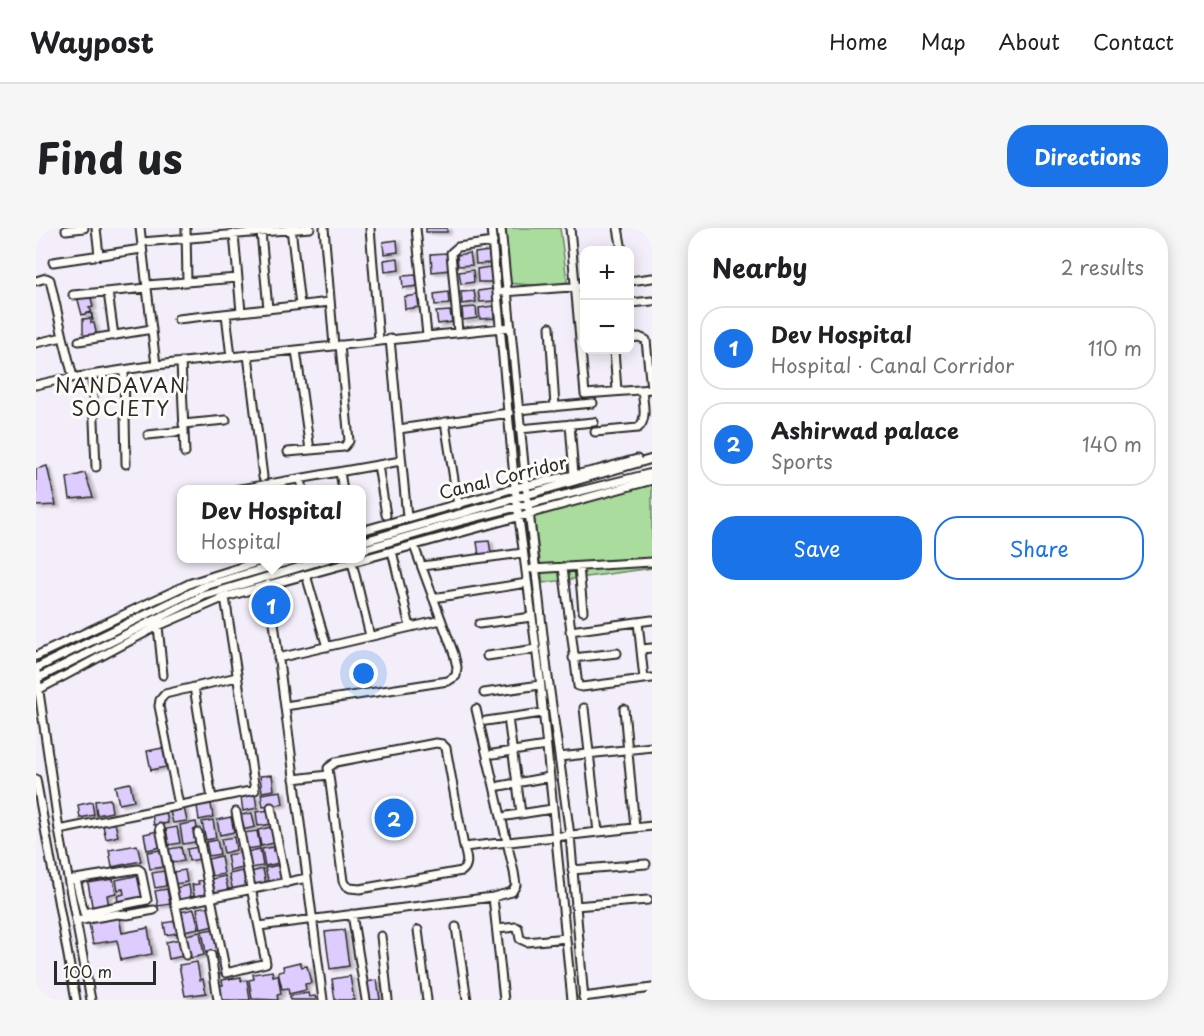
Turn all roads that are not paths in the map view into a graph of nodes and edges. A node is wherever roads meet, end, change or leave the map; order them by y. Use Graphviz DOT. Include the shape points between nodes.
graph roads {
  1 [pos="84,228"];
  2 [pos="96,228"];
  3 [pos="140,228"];
  4 [pos="186,228"];
  5 [pos="310,228"];
  6 [pos="324,228"];
  7 [pos="370,228"];
  8 [pos="416,228"];
  9 [pos="491,228"];
  10 [pos="501,228"];
  11 [pos="570,228"];
  12 [pos="618,228"];
  13 [pos="291,229"];
  14 [pos="66,230"];
  15 [pos="242,231"];
  16 [pos="261,232"];
  17 [pos="234,234"];
  18 [pos="187,238"];
  19 [pos="493,242"];
  20 [pos="142,245"];
  21 [pos="621,246"];
  22 [pos="99,255"];
  23 [pos="53,262"];
  24 [pos="238,278"];
  25 [pos="652,278"];
  26 [pos="634,280"];
  27 [pos="36,281"];
  28 [pos="580,281"];
  29 [pos="187,282"];
  30 [pos="147,286"];
  31 [pos="580,286"];
  32 [pos="108,292"];
  33 [pos="508,292"];
  34 [pos="498,293"];
  35 [pos="73,295"];
  36 [pos="652,301"];
  37 [pos="330,302"];
  38 [pos="634,303"];
  39 [pos="300,306"];
  40 [pos="268,309"];
  41 [pos="241,312"];
  42 [pos="226,314"];
  43 [pos="178,319"];
  44 [pos="511,327"];
  45 [pos="550,327"];
  46 [pos="500,328"];
  47 [pos="152,329"];
  48 [pos="458,332"];
  49 [pos="427,335"];
  50 [pos="114,336"];
  51 [pos="63,337"];
  52 [pos="634,338"];
  53 [pos="390,339"];
  54 [pos="379,340"];
  55 [pos="79,341"];
  56 [pos="36,343"];
  57 [pos="337,346"];
  58 [pos="296,350"];
  59 [pos="583,354"];
  60 [pos="614,354"];
  61 [pos="248,356"];
  62 [pos="231,357"];
  63 [pos="181,362"];
  64 [pos="156,365"];
  65 [pos="124,370"];
  66 [pos="92,375"];
  67 [pos="73,377"];
  68 [pos="36,385"];
  69 [pos="652,389"];
  70 [pos="642,390"];
  71 [pos="617,391"];
  72 [pos="593,403"];
  73 [pos="555,407"];
  74 [pos="518,410"];
  75 [pos="509,413"];
  76 [pos="226,420"];
  77 [pos="594,422"];
  78 [pos="445,423"];
  79 [pos="570,424"];
  80 [pos="183,428"];
  81 [pos="399,429"];
  82 [pos="520,429"];
  83 [pos="595,432"];
  84 [pos="148,435"];
  85 [pos="310,450"];
  86 [pos="288,452"];
  87 [pos="185,453"];
  88 [pos="652,454"];
  89 [pos="652,459"];
  90 [pos="401,461"];
  91 [pos="126,464"];
  92 [pos="378,465"];
  93 [pos="96,467"];
  94 [pos="340,472"];
  95 [pos="652,472"];
  96 [pos="574,475"];
  97 [pos="263,477"];
  98 [pos="302,479"];
  99 [pos="652,480"];
  100 [pos="275,485"];
  101 [pos="303,485"];
  102 [pos="343,485"];
  103 [pos="526,485"];
  104 [pos="515,488"];
  105 [pos="528,495"];
  106 [pos="516,499"];
  107 [pos="458,505"];
  108 [pos="528,505"];
  109 [pos="517,508"];
  110 [pos="386,515"];
  111 [pos="529,515"];
  112 [pos="407,518"];
  113 [pos="518,518"];
  114 [pos="366,530"];
  115 [pos="366,541"];
  116 [pos="414,546"];
  117 [pos="366,549"];
  118 [pos="392,552"];
  119 [pos="523,553"];
  120 [pos="366,558"];
  121 [pos="652,562"];
  122 [pos="254,563"];
  123 [pos="283,563"];
  124 [pos="313,563"];
  125 [pos="348,563"];
  126 [pos="352,563"];
  127 [pos="422,566"];
  128 [pos="563,567"];
  129 [pos="579,567"];
  130 [pos="536,569"];
  131 [pos="525,570"];
  132 [pos="306,575"];
  133 [pos="527,583"];
  134 [pos="269,584"];
  135 [pos="225,597"];
  136 [pos="433,598"];
  137 [pos="583,611"];
  138 [pos="532,617"];
  139 [pos="441,620"];
  140 [pos="652,620"];
  141 [pos="638,622"];
  142 [pos="479,624"];
  143 [pos="158,626"];
  144 [pos="410,627"];
  145 [pos="570,631"];
  146 [pos="370,636"];
  147 [pos="327,646"];
  148 [pos="652,648"];
  149 [pos="536,649"];
  150 [pos="641,650"];
  151 [pos="617,653"];
  152 [pos="36,656"];
  153 [pos="487,656"];
  154 [pos="278,658"];
  155 [pos="573,658"];
  156 [pos="37,674"];
  157 [pos="163,675"];
  158 [pos="237,677"];
  159 [pos="652,678"];
  160 [pos="644,679"];
  161 [pos="540,685"];
  162 [pos="194,687"];
  163 [pos="38,690"];
  164 [pos="484,693"];
  165 [pos="285,706"];
  166 [pos="584,708"];
  167 [pos="476,709"];
  168 [pos="624,709"];
  169 [pos="542,713"];
  170 [pos="508,718"];
  171 [pos="486,721"];
  172 [pos="546,746"];
  173 [pos="652,747"];
  174 [pos="628,749"];
  175 [pos="512,750"];
  176 [pos="493,754"];
  177 [pos="590,754"];
  178 [pos="559,757"];
  179 [pos="328,775"];
  180 [pos="549,777"];
  181 [pos="36,779"];
  182 [pos="294,779"];
  183 [pos="517,783"];
  184 [pos="500,786"];
  185 [pos="212,799"];
  186 [pos="179,806"];
  187 [pos="271,807"];
  188 [pos="552,809"];
  189 [pos="237,812"];
  190 [pos="521,813"];
  191 [pos="507,816"];
  192 [pos="652,826"];
  193 [pos="160,828"];
  194 [pos="635,828"];
  195 [pos="59,830"];
  196 [pos="598,832"];
  197 [pos="198,833"];
  198 [pos="570,835"];
  199 [pos="555,836"];
  200 [pos="507,842"];
  201 [pos="464,847"];
  202 [pos="646,864"];
  203 [pos="572,870"];
  204 [pos="307,878"];
  205 [pos="72,880"];
  206 [pos="286,883"];
  207 [pos="252,890"];
  208 [pos="493,897"];
  209 [pos="212,898"];
  210 [pos="648,900"];
  211 [pos="175,905"];
  212 [pos="575,906"];
  213 [pos="154,910"];
  214 [pos="352,914"];
  215 [pos="313,918"];
  216 [pos="76,921"];
  217 [pos="259,926"];
  218 [pos="456,927"];
  219 [pos="497,929"];
  220 [pos="418,930"];
  221 [pos="381,936"];
  222 [pos="566,938"];
  223 [pos="186,955"];
  224 [pos="211,955"];
  225 [pos="652,988"];
  226 [pos="584,999"];
  227 [pos="76,1000"];
  228 [pos="91,1000"];
  229 [pos="218,1000"];
  230 [pos="324,1000"];
  231 [pos="366,1000"];
  232 [pos="388,1000"];
  233 [pos="427,1000"];
  234 [pos="467,1000"];
  235 [pos="504,1000"];
  236 [pos="570,1000"];
  1 -- 14 [label="street"];
  2 -- 22 [label="street"];
  3 -- 20 [label="street"];
  4 -- 18 [label="street"];
  5 -- 13 [label="street"];
  6 -- 37 [label="street"];
  7 -- 54 [label="street"];
  8 -- 49 [label="street"];
  9 -- 19 [label="street"];
  10 -- 33 [label="street"];
  11 -- 28 [label="street"];
  12 -- 21 [label="street"];
  13 -- 16 [label="street"];
  13 -- 39 [label="street"];
  15 -- 16 [label="street"];
  15 -- 17 [label="street"];
  16 -- 40 [label="street"];
  17 -- 18 [label="street"];
  17 -- 24 [label="street"];
  18 -- 20 [label="street"];
  18 -- 29 [label="street"];
  19 -- 34 [label="street"];
  19 -- 48 [label="street" via="458,247 451,253"];
  20 -- 22 [label="street"];
  20 -- 30 [label="street"];
  22 -- 23 [label="street"];
  24 -- 29 [label="street"];
  24 -- 41 [label="street"];
  25 -- 26 [label="street"];
  27 -- 51 [label="street" via="50,280"];
  29 -- 30 [label="street"];
  30 -- 32 [label="street"];
  30 -- 47 [label="street"];
  31 -- 33 [label="street"];
  32 -- 35 [label="street"];
  32 -- 50 [label="street"];
  33 -- 34 [label="street"];
  33 -- 44 [label="street"];
  34 -- 46 [label="street"];
  36 -- 38 [label="street"];
  37 -- 39 [label="street"];
  37 -- 57 [label="street"];
  39 -- 40 [label="street"];
  40 -- 41 [label="street"];
  41 -- 42 [label="street"];
  42 -- 43 [label="street"];
  42 -- 62 [label="street"];
  44 -- 46 [label="street"];
  44 -- 74 [label="street"];
  45 -- 73 [label="street"];
  46 -- 48 [label="street"];
  46 -- 75 [label="street"];
  47 -- 50 [label="street"];
  47 -- 64 [label="street"];
  48 -- 49 [label="street"];
  49 -- 53 [label="street"];
  50 -- 55 [label="street"];
  51 -- 56 [label="street"];
  51 -- 67 [label="street"];
  52 -- 69 [label="street" via="646,340"];
  53 -- 54 [label="street"];
  53 -- 81 [label="street"];
  54 -- 57 [label="street"];
  57 -- 58 [label="street"];
  57 -- 85 [label="street" via="349,441 344,447"];
  58 -- 61 [label="street"];
  58 -- 85 [label="street"];
  59 -- 71 [label="street" via="585,394"];
  60 -- 71 [label="street"];
  61 -- 62 [label="street"];
  61 -- 97 [label="street"];
  62 -- 63 [label="street"];
  63 -- 64 [label="street"];
  63 -- 80 [label="street"];
  64 -- 65 [label="street"];
  65 -- 66 [label="street"];
  65 -- 91 [label="street"];
  66 -- 67 [label="street"];
  66 -- 93 [label="street"];
  67 -- 68 [label="street"];
  69 -- 70 [label="street"];
  70 -- 71 [label="street"];
  70 -- 83 [label="street" via="642,426"];
  72 -- 73 [label="street"];
  73 -- 74 [label="street"];
  74 -- 82 [label="street"];
  75 -- 78 [label="street"];
  75 -- 104 [label="street"];
  76 -- 80 [label="street"];
  77 -- 79 [label="street"];
  78 -- 81 [label="street"];
  78 -- 107 [label="street"];
  79 -- 82 [label="street"];
  79 -- 96 [label="street"];
  80 -- 84 [label="street"];
  80 -- 87 [label="street"];
  81 -- 90 [label="street"];
  82 -- 103 [label="street"];
  85 -- 86 [label="street"];
  88 -- 96 [label="street, Canal Corridor"];
  89 -- 105 [label="street"];
  90 -- 92 [label="street"];
  90 -- 112 [label="street"];
  92 -- 94 [label="street"];
  92 -- 110 [label="street"];
  94 -- 98 [label="street"];
  94 -- 102 [label="street"];
  95 -- 108 [label="street"];
  96 -- 103 [label="street, Canal Corridor"];
  98 -- 100 [label="street"];
  98 -- 101 [label="street"];
  99 -- 111 [label="street"];
  103 -- 104 [label="street, Canal Corridor"];
  103 -- 105 [label="street"];
  104 -- 106 [label="street"];
  104 -- 107 [label="street, Canal Corridor"];
  105 -- 106 [label="street"];
  105 -- 108 [label="street"];
  106 -- 109 [label="street"];
  106 -- 115 [label="street"];
  107 -- 112 [label="street, Canal Corridor"];
  108 -- 109 [label="street"];
  108 -- 111 [label="street"];
  109 -- 113 [label="street"];
  109 -- 117 [label="street"];
  111 -- 113 [label="street"];
  111 -- 130 [label="street"];
  112 -- 114 [label="street, Canal Corridor"];
  113 -- 116 [label="street"];
  113 -- 119 [label="street"];
  116 -- 118 [label="street"];
  116 -- 127 [label="street"];
  118 -- 120 [label="street"];
  118 -- 144 [label="street"];
  119 -- 127 [label="street"];
  119 -- 131 [label="street"];
  121 -- 129 [label="street"];
  122 -- 152 [label="street" via="191,583"];
  123 -- 156 [label="street" via="206,586"];
  124 -- 156 [label="street" via="203,596"];
  125 -- 132 [label="street"];
  126 -- 146 [label="street"];
  127 -- 136 [label="street"];
  128 -- 129 [label="street"];
  128 -- 130 [label="street"];
  128 -- 145 [label="street"];
  129 -- 137 [label="street"];
  130 -- 131 [label="street"];
  130 -- 178 [label="street"];
  131 -- 133 [label="street"];
  132 -- 134 [label="street"];
  132 -- 147 [label="street"];
  133 -- 136 [label="street"];
  133 -- 138 [label="street"];
  134 -- 135 [label="street"];
  134 -- 154 [label="street"];
  135 -- 143 [label="street"];
  135 -- 158 [label="street"];
  136 -- 139 [label="street"];
  138 -- 142 [label="street"];
  138 -- 149 [label="street"];
  139 -- 144 [label="street"];
  139 -- 165 [label="street" via="458,671 453,680"];
  140 -- 141 [label="street"];
  141 -- 145 [label="street"];
  141 -- 150 [label="street"];
  143 -- 157 [label="street"];
  143 -- 163 [label="street"];
  144 -- 146 [label="street"];
  145 -- 155 [label="street"];
  146 -- 147 [label="street"];
  147 -- 154 [label="street"];
  148 -- 150 [label="street"];
  149 -- 153 [label="street"];
  149 -- 161 [label="street"];
  150 -- 160 [label="street"];
  151 -- 155 [label="street"];
  154 -- 165 [label="street"];
  155 -- 160 [label="street" via="579,687"];
  156 -- 163 [label="street"];
  158 -- 162 [label="street"];
  158 -- 185 [label="street" via="255,790"];
  159 -- 160 [label="street"];
  161 -- 164 [label="street"];
  161 -- 169 [label="street"];
  162 -- 185 [label="street"];
  162 -- 186 [label="street" via="165,694 159,704"];
  163 -- 195 [label="street"];
  165 -- 182 [label="street"];
  166 -- 177 [label="street"];
  167 -- 200 [label="street"];
  168 -- 174 [label="street"];
  169 -- 170 [label="street"];
  169 -- 172 [label="street"];
  170 -- 171 [label="street"];
  170 -- 175 [label="street"];
  172 -- 175 [label="street"];
  172 -- 180 [label="street"];
  173 -- 174 [label="street"];
  174 -- 177 [label="street"];
  174 -- 194 [label="street"];
  175 -- 176 [label="street"];
  175 -- 183 [label="street"];
  177 -- 178 [label="street"];
  177 -- 196 [label="street"];
  178 -- 198 [label="street"];
  179 -- 182 [label="street"];
  179 -- 201 [label="street" via="328,768 336,762 442,744 446,748"];
  179 -- 201 [label="street" via="344,881 350,888 462,872 467,864"];
  180 -- 183 [label="street"];
  180 -- 188 [label="street"];
  181 -- 227 [label="street"];
  182 -- 204 [label="street"];
  183 -- 184 [label="street"];
  183 -- 190 [label="street"];
  185 -- 186 [label="street"];
  186 -- 195 [label="street"];
  187 -- 206 [label="street"];
  188 -- 190 [label="street"];
  188 -- 199 [label="street"];
  189 -- 207 [label="street"];
  190 -- 191 [label="street"];
  192 -- 194 [label="street"];
  193 -- 211 [label="street"];
  194 -- 196 [label="street"];
  195 -- 205 [label="street"];
  196 -- 198 [label="street"];
  197 -- 209 [label="street"];
  198 -- 199 [label="street"];
  198 -- 203 [label="street"];
  199 -- 200 [label="street"];
  199 -- 222 [label="street"];
  200 -- 201 [label="street"];
  200 -- 208 [label="street" via="515,889"];
  202 -- 203 [label="street"];
  203 -- 212 [label="street"];
  204 -- 206 [label="street"];
  204 -- 215 [label="street"];
  205 -- 205 [label="street" via="138,869 147,900 84,914"];
  205 -- 216 [label="street"];
  206 -- 207 [label="street"];
  207 -- 209 [label="street"];
  207 -- 217 [label="street"];
  208 -- 214 [label="street"];
  208 -- 219 [label="street"];
  209 -- 211 [label="street"];
  209 -- 217 [label="street" via="226,973 266,963"];
  210 -- 212 [label="street"];
  211 -- 223 [label="street"];
  212 -- 226 [label="street"];
  213 -- 216 [label="street"];
  214 -- 215 [label="street"];
  214 -- 231 [label="street"];
  215 -- 217 [label="street"];
  215 -- 230 [label="street"];
  216 -- 228 [label="street"];
  218 -- 234 [label="street"];
  219 -- 222 [label="street" via="516,927 520,939 527,942"];
  219 -- 235 [label="street"];
  220 -- 233 [label="street"];
  221 -- 232 [label="street"];
  222 -- 236 [label="street"];
  224 -- 229 [label="street"];
  225 -- 226 [label="street"];
}
